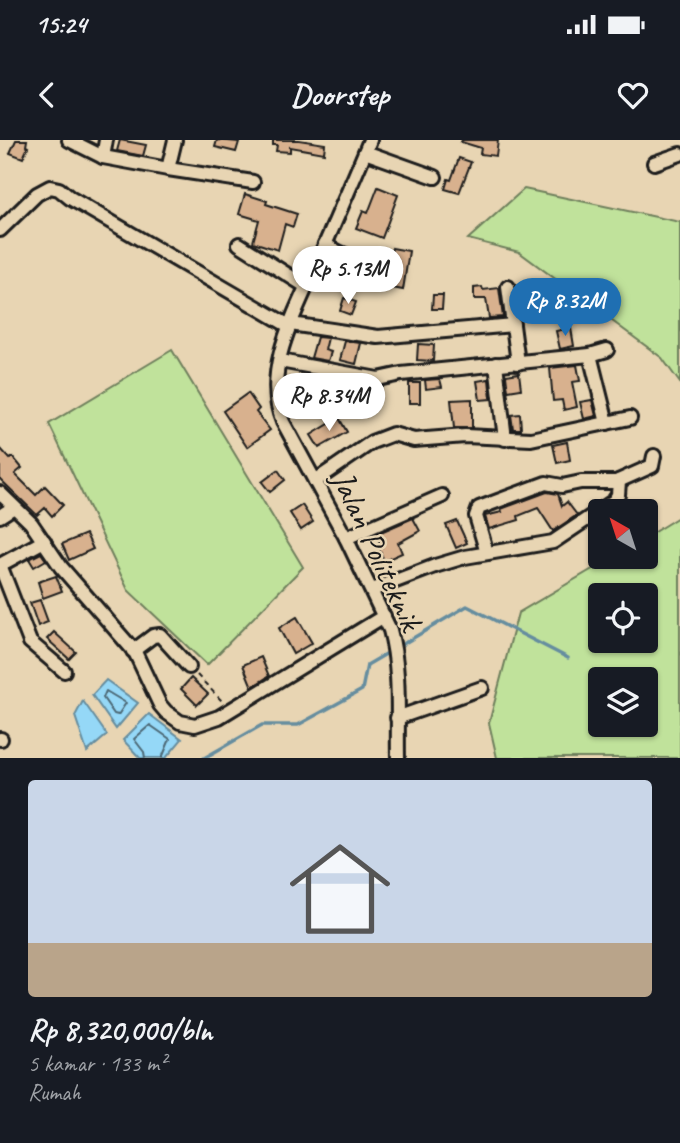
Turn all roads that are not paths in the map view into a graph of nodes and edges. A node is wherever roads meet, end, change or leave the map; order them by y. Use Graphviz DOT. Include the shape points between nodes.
graph roads {
  1 [pos="69,140"];
  2 [pos="106,140"];
  3 [pos="175,140"];
  4 [pos="366,143"];
  5 [pos="680,154"];
  6 [pos="103,156"];
  7 [pos="654,163"];
  8 [pos="168,169"];
  9 [pos="435,177"];
  10 [pos="253,182"];
  11 [pos="0,230"];
  12 [pos="239,244"];
  13 [pos="325,244"];
  14 [pos="378,258"];
  15 [pos="307,287"];
  16 [pos="508,287"];
  17 [pos="290,323"];
  18 [pos="513,325"];
  19 [pos="607,350"];
  20 [pos="590,355"];
  21 [pos="280,361"];
  22 [pos="519,363"];
  23 [pos="496,365"];
  24 [pos="630,418"];
  25 [pos="607,423"];
  26 [pos="505,439"];
  27 [pos="654,456"];
  28 [pos="315,481"];
  29 [pos="619,481"];
  30 [pos="0,493"];
  31 [pos="442,496"];
  32 [pos="14,507"];
  33 [pos="0,516"];
  34 [pos="346,538"];
  35 [pos="44,541"];
  36 [pos="487,553"];
  37 [pos="372,590"];
  38 [pos="384,616"];
  39 [pos="135,653"];
  40 [pos="189,667"];
  41 [pos="64,671"];
  42 [pos="482,688"];
  43 [pos="397,718"];
  44 [pos="398,758"];
  1 -- 6 [label="street"];
  2 -- 6 [label="street"];
  3 -- 8 [label="street"];
  4 -- 9 [label="street"];
  4 -- 13 [label="street, Jalan Politeknik"];
  5 -- 7 [label="street"];
  6 -- 8 [label="street"];
  8 -- 10 [label="street"];
  11 -- 17 [label="street" via="43,189 59,189 276,319"];
  12 -- 15 [label="street"];
  13 -- 14 [label="street" via="351,259"];
  13 -- 15 [label="street, Jalan Politeknik"];
  15 -- 17 [label="street, Jalan Politeknik"];
  16 -- 18 [label="street"];
  17 -- 18 [label="street" via="378,337"];
  17 -- 21 [label="street, Jalan Politeknik"];
  18 -- 22 [label="street"];
  19 -- 20 [label="street"];
  20 -- 22 [label="street"];
  20 -- 25 [label="street"];
  21 -- 23 [label="street" via="378,379"];
  21 -- 28 [label="street, Jalan Politeknik" via="279,414"];
  22 -- 23 [label="street"];
  23 -- 26 [label="street"];
  24 -- 25 [label="street"];
  25 -- 26 [label="street" via="543,437"];
  26 -- 28 [label="street" via="414,440 393,433"];
  27 -- 29 [label="street" via="652,466"];
  28 -- 34 [label="street, Jalan Politeknik"];
  29 -- 36 [label="street" via="614,501 553,542"];
  29 -- 36 [label="street" via="546,483 479,508 476,516"];
  30 -- 32 [label="street"];
  31 -- 34 [label="street"];
  32 -- 33 [label="street"];
  32 -- 35 [label="street"];
  34 -- 37 [label="street, Jalan Politeknik"];
  35 -- 39 [label="street" via="61,568"];
  35 -- 41 [label="street" via="0,565 30,642"];
  36 -- 37 [label="street" via="435,566"];
  37 -- 38 [label="street, Jalan Politeknik"];
  38 -- 39 [label="street" via="228,711 195,725 172,719 160,705"];
  38 -- 43 [label="street, Jalan Politeknik" via="395,649"];
  39 -- 40 [label="street" via="160,635"];
  42 -- 43 [label="street"];
  43 -- 44 [label="street, Jalan Politeknik"];
}
